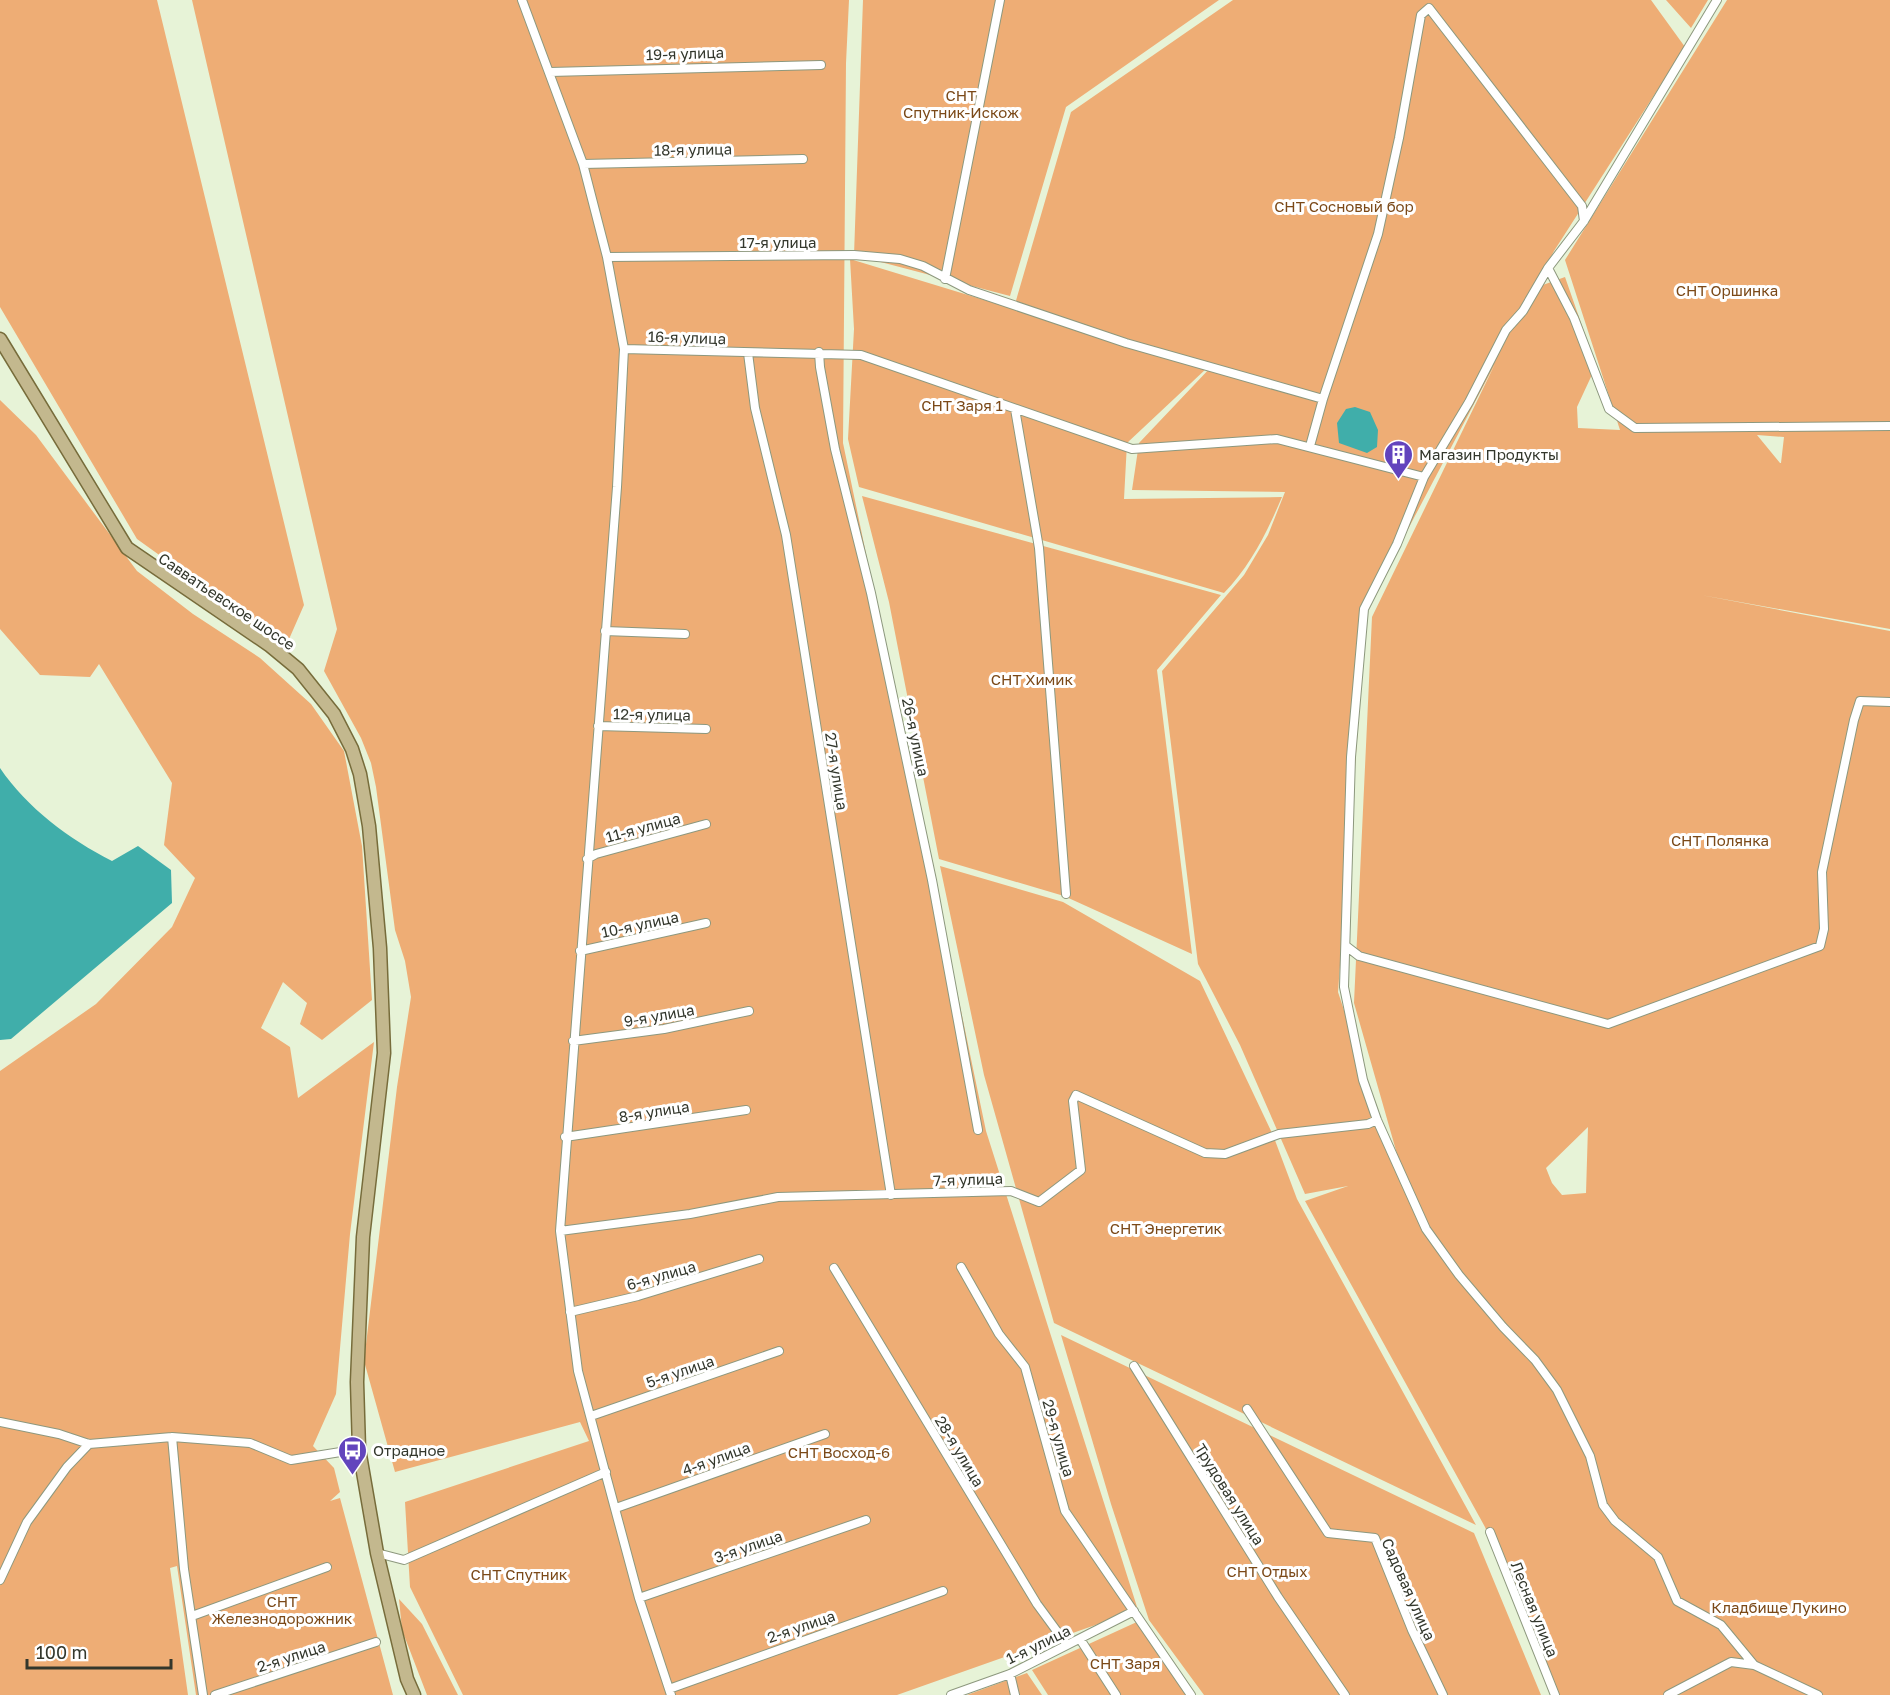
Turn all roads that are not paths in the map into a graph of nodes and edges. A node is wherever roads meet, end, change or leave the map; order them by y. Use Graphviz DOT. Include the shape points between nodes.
graph roads {
  1 [pos="522,0"];
  2 [pos="1000,0"];
  3 [pos="1717,0"];
  4 [pos="821,65"];
  5 [pos="550,72"];
  6 [pos="803,159"];
  7 [pos="583,164"];
  8 [pos="1584,221"];
  9 [pos="607,257"];
  10 [pos="1548,268"];
  11 [pos="945,279"];
  12 [pos="0,339"];
  13 [pos="624,349"];
  14 [pos="819,352"];
  15 [pos="748,353"];
  16 [pos="1323,399"];
  17 [pos="1015,409"];
  18 [pos="1890,426"];
  19 [pos="1310,446"];
  20 [pos="1424,477"];
  21 [pos="605,631"];
  22 [pos="685,634"];
  23 [pos="1890,702"];
  24 [pos="598,726"];
  25 [pos="706,729"];
  26 [pos="706,824"];
  27 [pos="587,859"];
  28 [pos="1066,894"];
  29 [pos="706,923"];
  30 [pos="1346,946"];
  31 [pos="580,951"];
  32 [pos="749,1011"];
  33 [pos="573,1041"];
  34 [pos="746,1110"];
  35 [pos="1377,1120"];
  36 [pos="978,1130"];
  37 [pos="565,1137"];
  38 [pos="891,1195"];
  39 [pos="560,1231"];
  40 [pos="759,1259"];
  41 [pos="961,1267"];
  42 [pos="834,1268"];
  43 [pos="570,1312"];
  44 [pos="778,1351"];
  45 [pos="1134,1366"];
  46 [pos="1247,1408"];
  47 [pos="591,1416"];
  48 [pos="0,1422"];
  49 [pos="825,1434"];
  50 [pos="172,1437"];
  51 [pos="89,1444"];
  52 [pos="359,1449"];
  53 [pos="606,1472"];
  54 [pos="616,1508"];
  55 [pos="866,1520"];
  56 [pos="1490,1532"];
  57 [pos="377,1553"];
  58 [pos="327,1567"];
  59 [pos="0,1580"];
  60 [pos="943,1591"];
  61 [pos="639,1598"];
  62 [pos="1135,1613"];
  63 [pos="192,1616"];
  64 [pos="1080,1638"];
  65 [pos="376,1642"];
  66 [pos="1067,1646"];
  67 [pos="1754,1665"];
  68 [pos="1010,1674"];
  69 [pos="670,1692"];
  70 [pos="203,1695"];
  71 [pos="214,1695"];
  72 [pos="414,1695"];
  73 [pos="951,1695"];
  74 [pos="1015,1695"];
  75 [pos="1116,1695"];
  76 [pos="1191,1695"];
  77 [pos="1345,1695"];
  78 [pos="1443,1695"];
  79 [pos="1555,1695"];
  80 [pos="1668,1695"];
  81 [pos="1818,1695"];
  1 -- 5 [label="street"];
  2 -- 11 [label="street"];
  3 -- 8 [label="street"];
  4 -- 5 [label="street, 19-я улица"];
  5 -- 7 [label="street"];
  6 -- 7 [label="street, 18-я улица"];
  7 -- 9 [label="street"];
  8 -- 10 [label="street"];
  8 -- 16 [label="street" via="1582,206 1429,8 1421,15 1378,234"];
  9 -- 11 [label="street, 17-я улица" via="854,255 900,259"];
  9 -- 13 [label="street"];
  10 -- 18 [label="street" via="1574,318 1609,409 1635,428"];
  10 -- 20 [label="street" via="1523,311 1506,330"];
  11 -- 16 [label="street, 17-я улица" via="1126,343"];
  12 -- 52 [label="main road, Савватьевское шоссе" via="127,548 285,657 315,687 341,725 357,761 367,806 380,948 384,1053 363,1237 358,1336"];
  13 -- 15 [label="street, 16-я улица"];
  13 -- 21 [label="street"];
  14 -- 15 [label="street, 16-я улица"];
  14 -- 17 [label="street, 16-я улица" via="861,355"];
  14 -- 36 [label="street, 26-я улица" via="836,449 932,880"];
  15 -- 38 [label="street, 27-я улица" via="755,408 786,535"];
  16 -- 19 [label="street"];
  17 -- 19 [label="street, 16-я улица" via="1131,449 1277,439"];
  17 -- 28 [label="street" via="1039,548"];
  19 -- 20 [label="street, 16-я улица"];
  20 -- 30 [label="street" via="1397,544 1364,609 1351,757"];
  21 -- 22 [label="street"];
  21 -- 24 [label="street"];
  23 -- 30 [label="street" via="1860,701 1854,720 1822,872 1824,929 1820,946 1608,1024 1359,956"];
  24 -- 25 [label="street, 12-я улица"];
  24 -- 27 [label="street"];
  26 -- 27 [label="street, 11-я улица"];
  27 -- 31 [label="street"];
  29 -- 31 [label="street, 10-я улица"];
  30 -- 35 [label="street" via="1344,987 1363,1080"];
  31 -- 33 [label="street"];
  32 -- 33 [label="street, 9-я улица" via="664,1029"];
  33 -- 37 [label="street"];
  34 -- 37 [label="street, 8-я улица"];
  35 -- 38 [label="street, 7-я улица" via="1279,1134 1225,1154 1205,1153 1076,1095 1073,1101 1081,1170 1040,1202 1011,1191"];
  35 -- 67 [label="street" via="1425,1229 1557,1390 1590,1456 1602,1505 1658,1557 1677,1600 1721,1625"];
  37 -- 39 [label="street"];
  38 -- 39 [label="street, 7-я улица" via="778,1197 690,1214"];
  39 -- 43 [label="street"];
  40 -- 43 [label="street, 6-я улица"];
  41 -- 62 [label="street, 29-я улица" via="999,1334 1025,1367 1065,1511"];
  42 -- 66 [label="street, 28-я улица" via="1037,1604"];
  43 -- 47 [label="street" via="578,1371"];
  44 -- 47 [label="street, 5-я улица"];
  45 -- 77 [label="street, Трудовая улица" via="1278,1597"];
  46 -- 78 [label="street, Садовая улица" via="1328,1533 1375,1538"];
  47 -- 53 [label="street"];
  48 -- 51 [label="street"];
  49 -- 54 [label="street, 4-я улица"];
  50 -- 51 [label="street"];
  50 -- 52 [label="street" via="250,1443 291,1460"];
  50 -- 63 [label="street"];
  51 -- 59 [label="street" via="27,1522"];
  52 -- 57 [label="main road, Савватьевское шоссе"];
  53 -- 54 [label="street"];
  53 -- 57 [label="street" via="404,1560"];
  54 -- 61 [label="street"];
  55 -- 61 [label="street, 3-я улица"];
  56 -- 79 [label="street, Лесная улица"];
  57 -- 72 [label="main road, Савватьевское шоссе"];
  58 -- 63 [label="street"];
  60 -- 69 [label="street, 2-я улица"];
  61 -- 69 [label="street"];
  62 -- 64 [label="street, 1-я улица"];
  62 -- 76 [label="street, 29-я улица"];
  63 -- 70 [label="street"];
  64 -- 66 [label="street, 1-я улица"];
  64 -- 75 [label="street"];
  65 -- 71 [label="street, 2-я улица"];
  66 -- 68 [label="street, 1-я улица"];
  67 -- 80 [label="street" via="1731,1662"];
  67 -- 81 [label="street"];
  68 -- 73 [label="street, 1-я улица"];
  68 -- 74 [label="street"];
}
